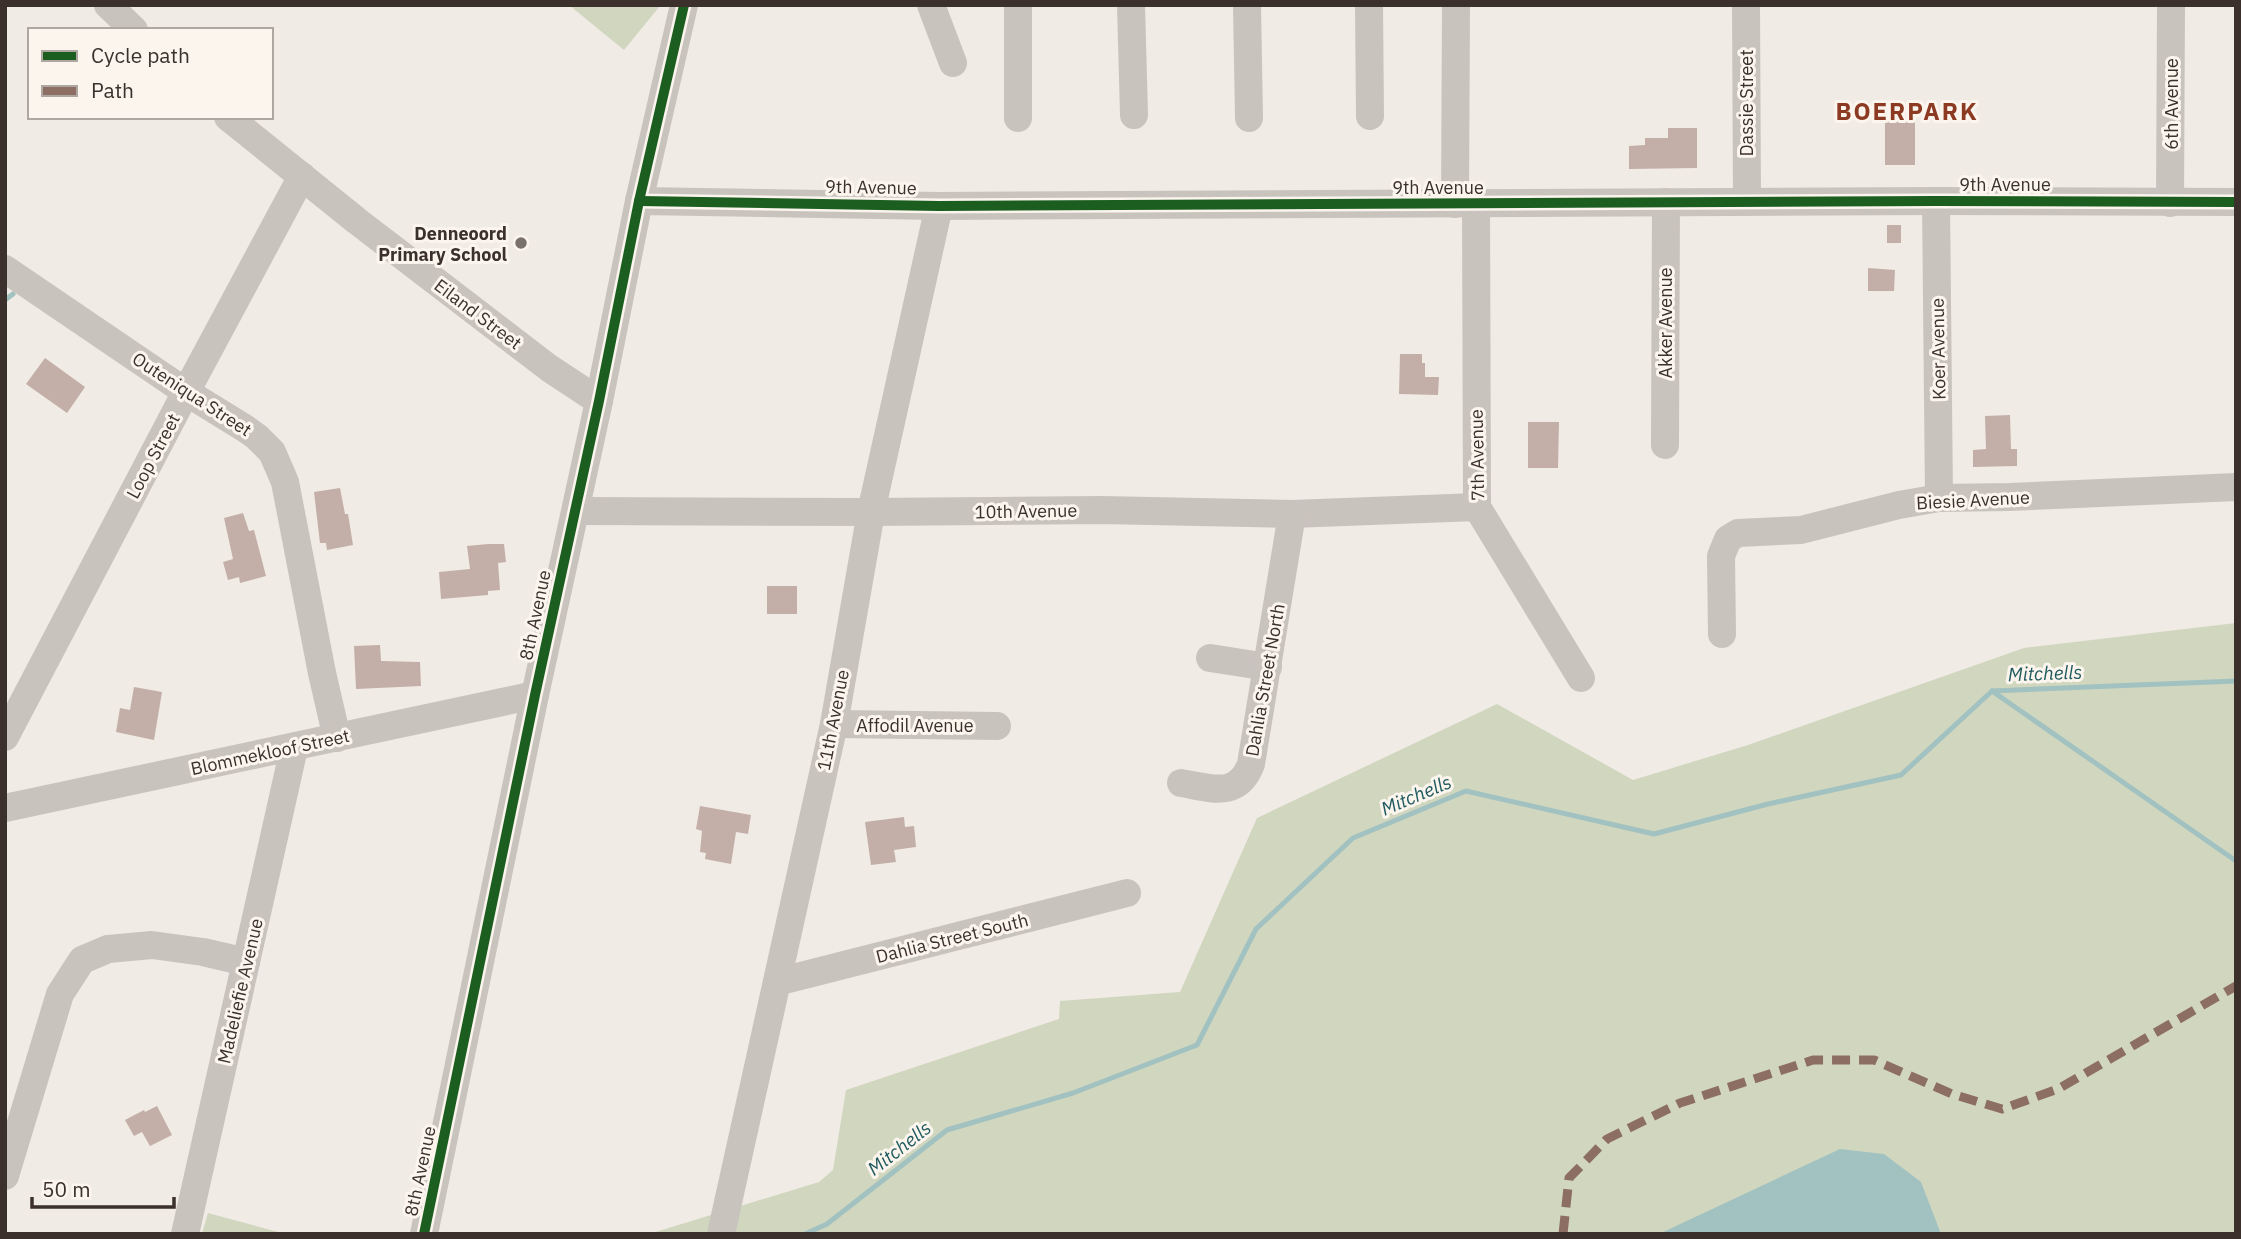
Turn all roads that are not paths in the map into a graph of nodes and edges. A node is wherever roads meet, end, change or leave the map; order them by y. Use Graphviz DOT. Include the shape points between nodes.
graph roads {
  1 [pos="108,5"];
  2 [pos="684,5"];
  3 [pos="931,5"];
  4 [pos="1018,5"];
  5 [pos="1131,5"];
  6 [pos="1247,5"];
  7 [pos="1369,5"];
  8 [pos="1456,5"];
  9 [pos="1746,5"];
  10 [pos="2171,5"];
  11 [pos="132,28"];
  12 [pos="953,63"];
  13 [pos="1133,115"];
  14 [pos="1370,116"];
  15 [pos="1018,118"];
  16 [pos="1250,118"];
  17 [pos="231,119"];
  18 [pos="302,176"];
  19 [pos="639,201"];
  20 [pos="1936,201"];
  21 [pos="1666,202"];
  22 [pos="1747,202"];
  23 [pos="2236,202"];
  24 [pos="2171,203"];
  25 [pos="1465,204"];
  26 [pos="939,206"];
  27 [pos="5,269"];
  28 [pos="186,392"];
  29 [pos="600,401"];
  30 [pos="1665,445"];
  31 [pos="2236,487"];
  32 [pos="1939,498"];
  33 [pos="1477,507"];
  34 [pos="576,510"];
  35 [pos="872,512"];
  36 [pos="1292,514"];
  37 [pos="1721,634"];
  38 [pos="1210,658"];
  39 [pos="1268,667"];
  40 [pos="1581,678"];
  41 [pos="535,695"];
  42 [pos="834,724"];
  43 [pos="997,726"];
  44 [pos="5,737"];
  45 [pos="337,738"];
  46 [pos="293,748"];
  47 [pos="1181,783"];
  48 [pos="5,808"];
  49 [pos="1127,893"];
  50 [pos="246,962"];
  51 [pos="777,982"];
  52 [pos="5,1176"];
  53 [pos="185,1234"];
  54 [pos="424,1234"];
  55 [pos="721,1234"];
  1 -- 11 [label="street"];
  2 -- 19 [label="street, 8th Avenue"];
  3 -- 12 [label="street"];
  4 -- 15 [label="street"];
  5 -- 13 [label="street"];
  6 -- 16 [label="street"];
  7 -- 14 [label="street"];
  8 -- 25 [label="street, 7th Avenue"];
  9 -- 22 [label="street, Dassie Street"];
  10 -- 24 [label="street, 6th Avenue"];
  17 -- 18 [label="street, Eiland Street"];
  18 -- 28 [label="street, Loop Street"];
  18 -- 29 [label="street, Eiland Street" via="539,360"];
  19 -- 26 [label="street, 9th Avenue"];
  19 -- 29 [label="street, 8th Avenue"];
  20 -- 22 [label="street, 9th Avenue"];
  20 -- 24 [label="street, 9th Avenue"];
  20 -- 32 [label="street, Koer Avenue"];
  21 -- 22 [label="street, 9th Avenue"];
  21 -- 25 [label="street, 9th Avenue"];
  21 -- 30 [label="street, Akker Avenue"];
  23 -- 24 [label="street, 9th Avenue"];
  25 -- 26 [label="street, 9th Avenue"];
  25 -- 33 [label="street, 7th Avenue"];
  26 -- 35 [label="street, 11th Avenue"];
  27 -- 28 [label="street, Outeniqua Street"];
  28 -- 44 [label="street, Loop Street"];
  28 -- 45 [label="street, Outeniqua Street" via="257,437 275,459 285,482"];
  29 -- 34 [label="street, 8th Avenue"];
  31 -- 32 [label="street, Biesie Avenue"];
  32 -- 37 [label="street, Biesie Avenue" via="1801,530 1730,536 1721,556"];
  33 -- 36 [label="street, 10th Avenue"];
  33 -- 40 [label="street, 7th Avenue"];
  34 -- 35 [label="street, 10th Avenue"];
  34 -- 41 [label="street, 8th Avenue"];
  35 -- 36 [label="street, 10th Avenue"];
  35 -- 42 [label="street, 11th Avenue"];
  36 -- 39 [label="street, Dahlia Street North"];
  38 -- 39 [label="street"];
  39 -- 47 [label="street, Dahlia Street North" via="1247,774 1230,788"];
  41 -- 45 [label="street, Blommekloof Street"];
  41 -- 54 [label="street, 8th Avenue"];
  42 -- 43 [label="street, Affodil Avenue"];
  42 -- 51 [label="street, 11th Avenue"];
  45 -- 46 [label="street, Blommekloof Street"];
  46 -- 48 [label="street, Blommekloof Street"];
  46 -- 50 [label="street, Madeliefie Avenue"];
  49 -- 51 [label="street, Dahlia Street South"];
  50 -- 52 [label="street" via="152,945 86,956 60,994"];
  50 -- 53 [label="street, Madeliefie Avenue"];
  51 -- 55 [label="street, 11th Avenue"];
}
